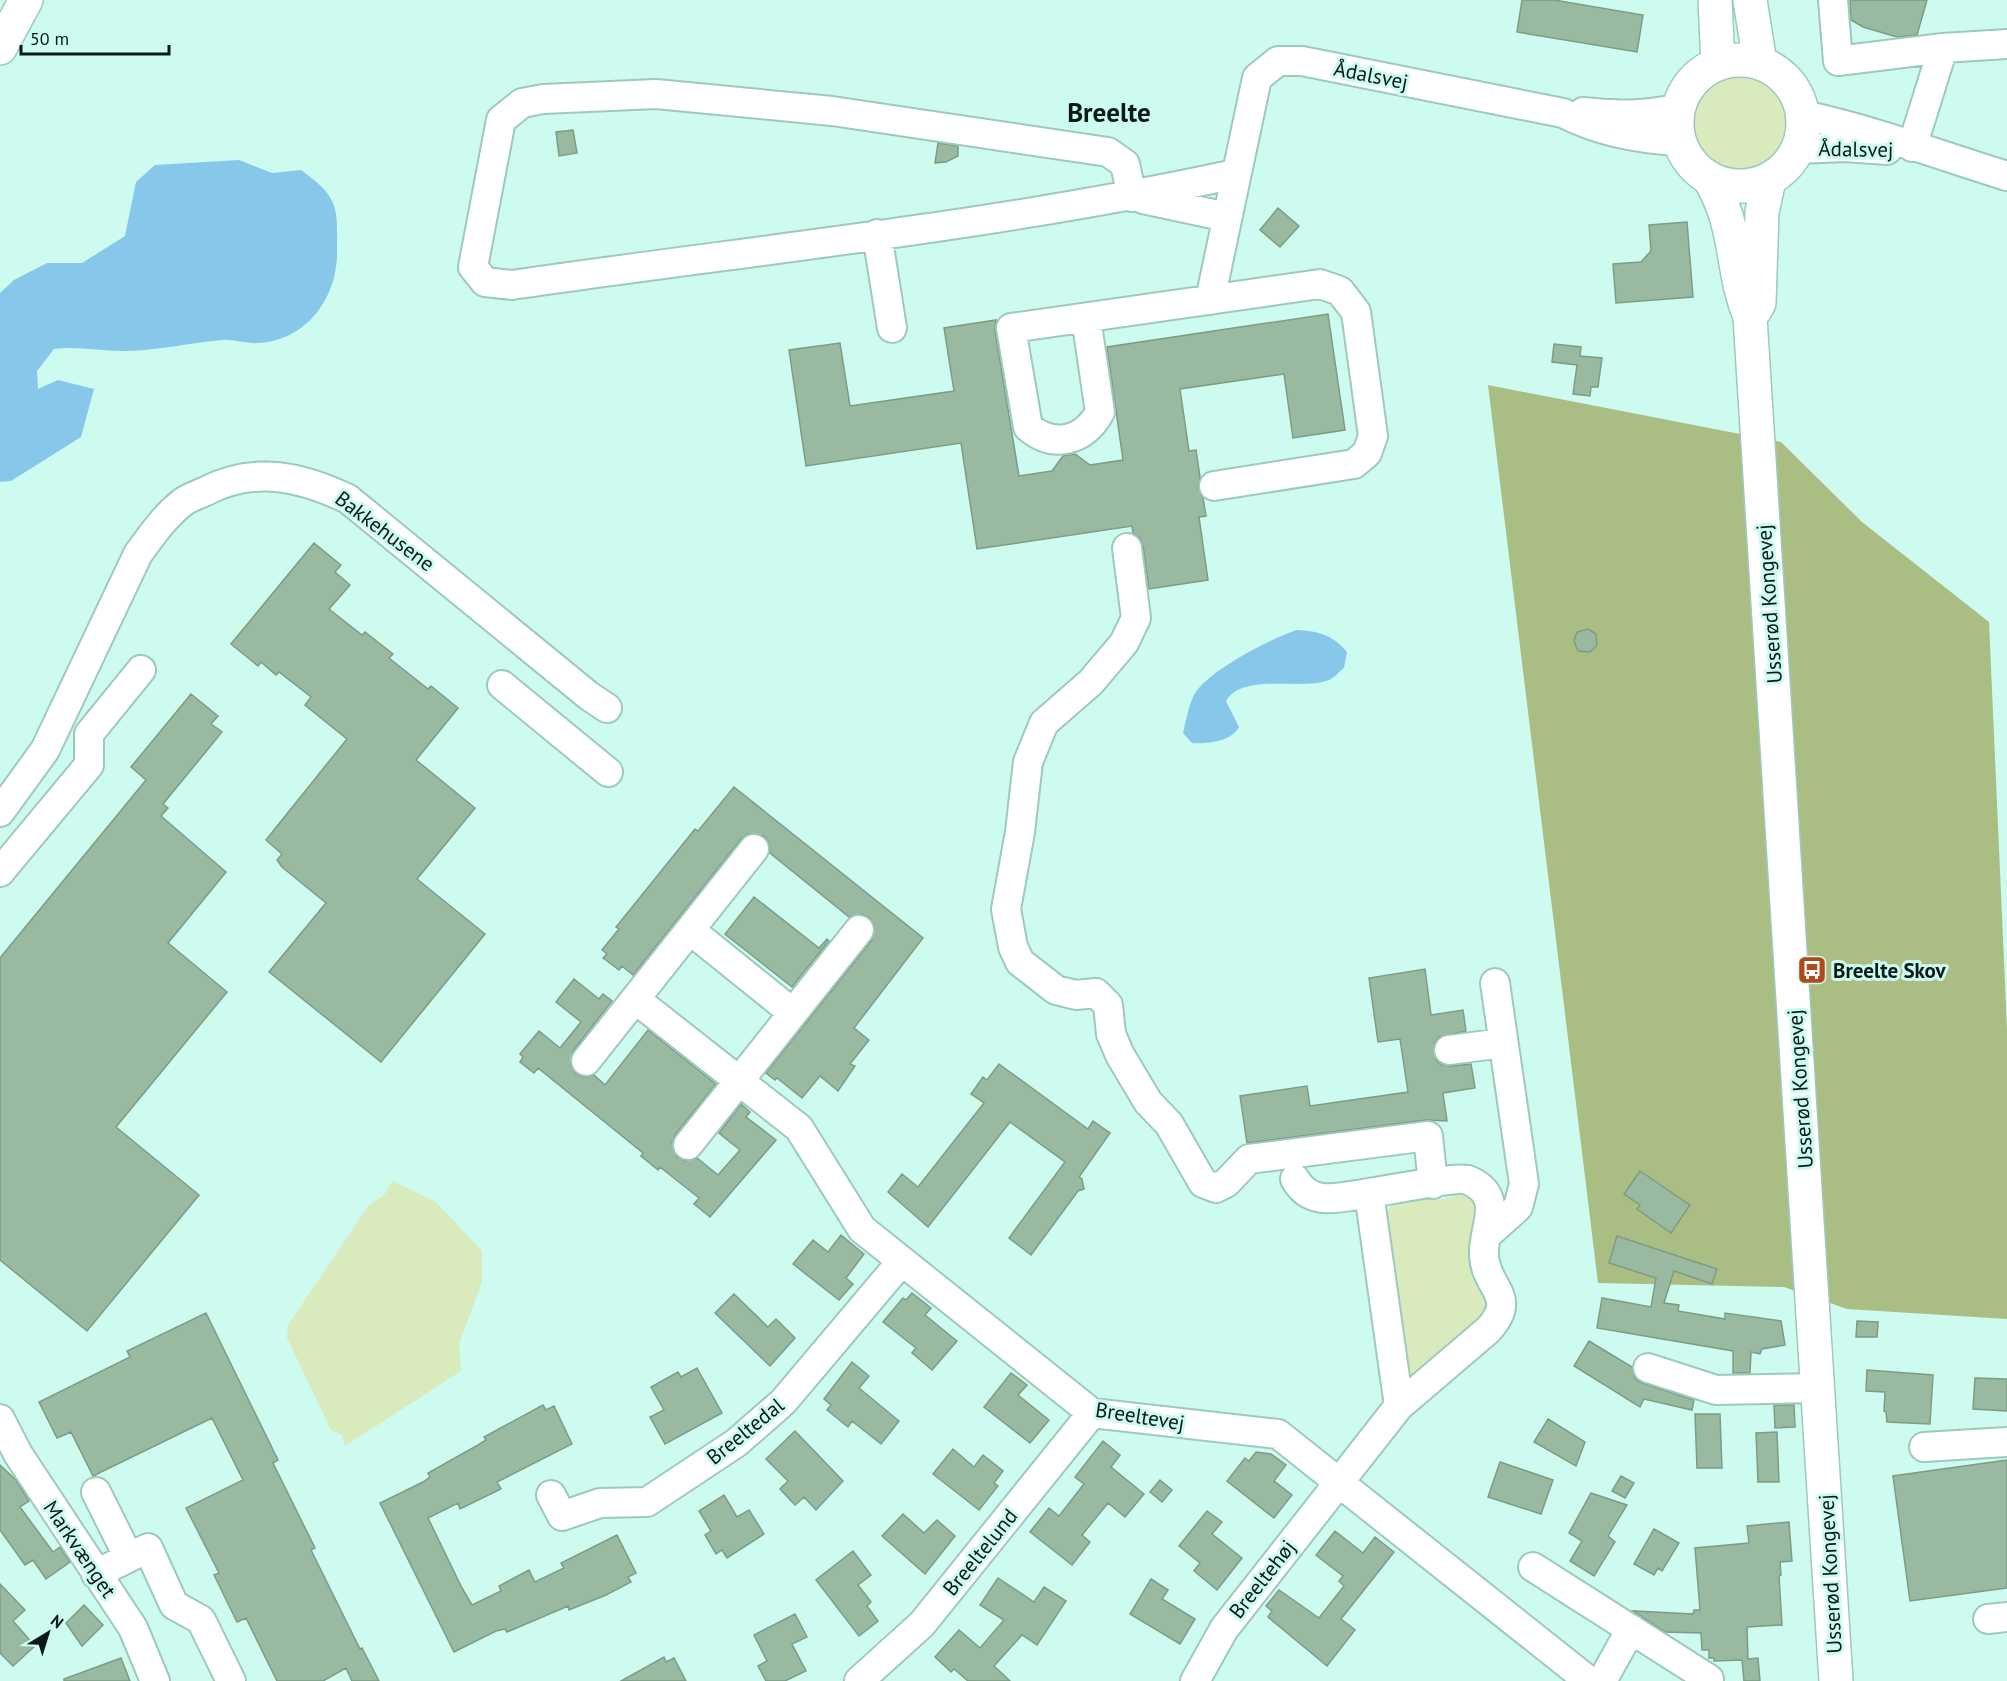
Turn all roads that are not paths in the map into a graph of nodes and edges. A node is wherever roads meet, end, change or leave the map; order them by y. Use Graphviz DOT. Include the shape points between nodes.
graph roads {
  1 [pos="26,0"];
  2 [pos="1714,0"];
  3 [pos="1750,0"];
  4 [pos="1833,0"];
  5 [pos="2007,44"];
  6 [pos="0,48"];
  7 [pos="1943,48"];
  8 [pos="1760,63"];
  9 [pos="1718,64"];
  10 [pos="1679,108"];
  11 [pos="1563,113"];
  12 [pos="1803,116"];
  13 [pos="1679,141"];
  14 [pos="1912,147"];
  15 [pos="1798,149"];
  16 [pos="1238,163"];
  17 [pos="2007,176"];
  18 [pos="1709,178"];
  19 [pos="1769,180"];
  20 [pos="1132,197"];
  21 [pos="1227,217"];
  22 [pos="877,234"];
  23 [pos="1210,300"];
  24 [pos="1750,317"];
  25 [pos="1086,318"];
  26 [pos="892,328"];
  27 [pos="1214,486"];
  28 [pos="1127,548"];
  29 [pos="141,670"];
  30 [pos="502,684"];
  31 [pos="559,731"];
  32 [pos="608,772"];
  33 [pos="0,812"];
  34 [pos="754,849"];
  35 [pos="3,863"];
  36 [pos="690,930"];
  37 [pos="859,930"];
  38 [pos="1495,983"];
  39 [pos="635,999"];
  40 [pos="793,1013"];
  41 [pos="1503,1043"];
  42 [pos="1449,1050"];
  43 [pos="586,1061"];
  44 [pos="738,1082"];
  45 [pos="688,1145"];
  46 [pos="1295,1179"];
  47 [pos="1433,1184"];
  48 [pos="1369,1193"];
  49 [pos="1486,1236"];
  50 [pos="902,1261"];
  51 [pos="1648,1368"];
  52 [pos="1819,1388"];
  53 [pos="1398,1406"];
  54 [pos="1092,1413"];
  55 [pos="0,1419"];
  56 [pos="2007,1442"];
  57 [pos="1924,1447"];
  58 [pos="1337,1483"];
  59 [pos="96,1492"];
  60 [pos="551,1495"];
  61 [pos="128,1556"];
  62 [pos="1533,1567"];
  63 [pos="96,1574"];
  64 [pos="1631,1629"];
  65 [pos="1709,1679"];
  66 [pos="155,1681"];
  67 [pos="231,1681"];
  68 [pos="859,1681"];
  69 [pos="1195,1681"];
  70 [pos="1589,1681"];
  71 [pos="1602,1681"];
  72 [pos="1836,1681"];
  1 -- 6 [label="main road"];
  2 -- 9 [label="main road"];
  3 -- 8 [label="main road"];
  4 -- 7 [label="street" via="1838,61"];
  5 -- 7 [label="street"];
  7 -- 14 [label="street"];
  8 -- 9 [label="main road" via="1739,60"];
  8 -- 12 [label="main road" via="1784,78 1800,102"];
  9 -- 10 [label="main road" via="1700,74 1686,89"];
  10 -- 11 [label="street, Ådalsvej" via="1647,114 1573,110"];
  10 -- 13 [label="main road"];
  11 -- 13 [label="street, Ådalsvej" via="1618,134"];
  11 -- 16 [label="street, Ådalsvej" via="1302,61 1278,61 1257,78"];
  12 -- 14 [label="street, Ådalsvej" via="1892,137"];
  12 -- 15 [label="main road"];
  13 -- 18 [label="main road" via="1686,156"];
  14 -- 15 [label="street, Ådalsvej"];
  14 -- 17 [label="street, Ådalsvej"];
  15 -- 19 [label="main road" via="1786,167"];
  16 -- 20 [label="street"];
  16 -- 21 [label="street, Ådalsvej"];
  18 -- 19 [label="main road" via="1728,186 1749,186"];
  18 -- 24 [label="main road, Usserød Kongevej" via="1726,210 1741,296"];
  19 -- 24 [label="main road, Usserød Kongevej" via="1762,212 1759,303"];
  20 -- 21 [label="street"];
  20 -- 22 [label="street"];
  20 -- 22 [label="street" via="1125,164 1108,152 717,98 656,94 543,99 522,103 501,120 473,267 485,282 512,285"];
  21 -- 23 [label="street, Ådalsvej"];
  22 -- 26 [label="street"];
  23 -- 25 [label="street"];
  23 -- 27 [label="street" via="1320,284 1340,291 1356,312 1373,436 1367,453 1354,464"];
  24 -- 52 [label="main road, Usserød Kongevej"];
  25 -- 25 [label="street" via="1100,412 1080,436 1052,440 1038,436 1028,427 1011,328"];
  28 -- 47 [label="street" via="1136,618 1124,643 1091,682 1044,723 1028,762 1006,909 1020,962 1056,990 1076,995 1096,993 1108,1005 1111,1034 1120,1055 1148,1102 1169,1124 1203,1183 1216,1188 1226,1184 1249,1159 1428,1136"];
  29 -- 35 [label="street" via="89,734 89,765"];
  30 -- 31 [label="street"];
  31 -- 32 [label="street"];
  31 -- 33 [label="street, Bakkehusene" via="598,702 348,499 288,477 252,475 216,485 184,501 159,525 138,554 45,750"];
  34 -- 36 [label="street"];
  36 -- 39 [label="street"];
  36 -- 40 [label="street"];
  37 -- 40 [label="street"];
  38 -- 41 [label="street"];
  39 -- 43 [label="street"];
  39 -- 44 [label="street, Breeltevej"];
  40 -- 44 [label="street"];
  41 -- 42 [label="street"];
  41 -- 49 [label="street" via="1524,1184 1518,1207"];
  44 -- 45 [label="street"];
  44 -- 50 [label="street, Breeltevej" via="799,1128 862,1229"];
  46 -- 48 [label="street, Breeltehøj" via="1301,1190 1321,1199"];
  47 -- 48 [label="street, Breeltehøj"];
  47 -- 49 [label="street, Breeltehøj" via="1467,1179 1483,1189 1492,1209"];
  48 -- 53 [label="street"];
  49 -- 53 [label="street, Breeltehøj" via="1484,1258 1502,1298 1500,1317"];
  50 -- 54 [label="street, Breeltevej"];
  50 -- 60 [label="street, Breeltedal" via="783,1402 736,1443 647,1502 600,1503 562,1516"];
  51 -- 52 [label="street" via="1716,1390"];
  52 -- 72 [label="main road, Usserød Kongevej"];
  53 -- 58 [label="street, Breeltehøj"];
  54 -- 58 [label="street, Breeltevej" via="1278,1434"];
  54 -- 68 [label="street, Breeltelund" via="922,1624"];
  55 -- 63 [label="street, Markvænget" via="18,1454"];
  56 -- 57 [label="street"];
  58 -- 69 [label="street, Breeltehøj" via="1224,1629"];
  58 -- 70 [label="street, Breeltevej"];
  59 -- 61 [label="street"];
  61 -- 63 [label="street"];
  61 -- 67 [label="street" via="148,1548 174,1605 201,1620"];
  62 -- 64 [label="street"];
  63 -- 66 [label="street, Markvænget" via="133,1628"];
  64 -- 65 [label="street"];
  64 -- 71 [label="street"];
}
